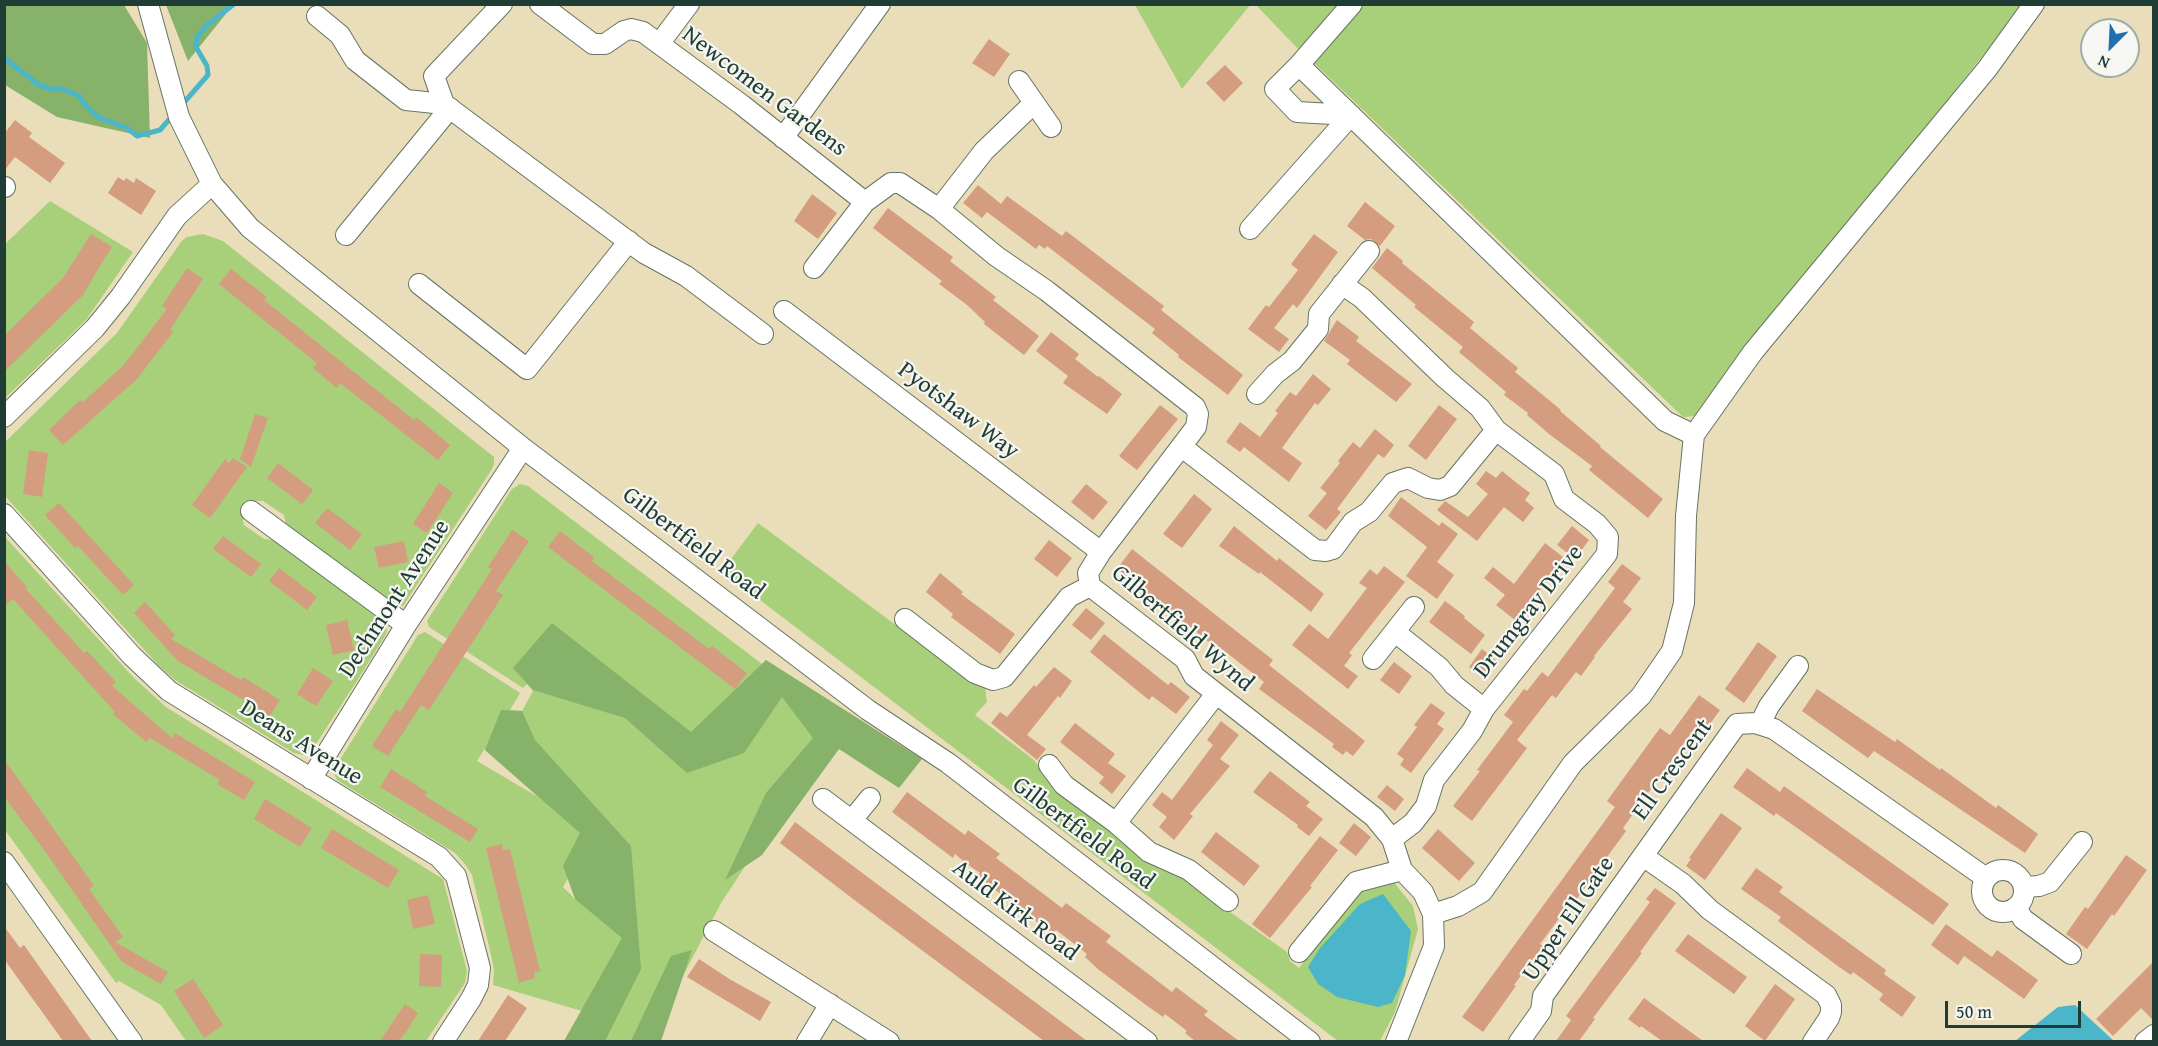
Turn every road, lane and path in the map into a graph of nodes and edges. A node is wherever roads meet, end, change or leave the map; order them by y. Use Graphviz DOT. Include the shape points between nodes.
graph roads {
  1 [pos="148,4"];
  2 [pos="502,4"];
  3 [pos="540,4"];
  4 [pos="689,4"];
  5 [pos="1352,4"];
  6 [pos="2034,4"];
  7 [pos="877,6"];
  8 [pos="317,16"];
  9 [pos="659,44"];
  10 [pos="1299,65"];
  11 [pos="1019,81"];
  12 [pos="1034,103"];
  13 [pos="447,106"];
  14 [pos="1351,115"];
  15 [pos="1051,127"];
  16 [pos="783,138"];
  17 [pos="212,184"];
  18 [pos="865,202"];
  19 [pos="939,209"];
  20 [pos="1250,229"];
  21 [pos="346,234"];
  22 [pos="629,241"];
  23 [pos="1369,251"];
  24 [pos="814,268"];
  25 [pos="419,284"];
  26 [pos="1342,284"];
  27 [pos="784,311"];
  28 [pos="763,334"];
  29 [pos="1257,394"];
  30 [pos="4,417"];
  31 [pos="1496,430"];
  32 [pos="1694,435"];
  33 [pos="1182,447"];
  34 [pos="524,448"];
  35 [pos="251,511"];
  36 [pos="4,514"];
  37 [pos="1101,552"];
  38 [pos="1090,586"];
  39 [pos="1414,607"];
  40 [pos="905,619"];
  41 [pos="406,625"];
  42 [pos="1395,632"];
  43 [pos="1373,658"];
  44 [pos="1798,666"];
  45 [pos="1216,693"];
  46 [pos="1484,709"];
  47 [pos="1760,724"];
  48 [pos="1049,765"];
  49 [pos="311,779"];
  50 [pos="870,798"];
  51 [pos="823,799"];
  52 [pos="852,820"];
  53 [pos="1116,824"];
  54 [pos="1392,839"];
  55 [pos="2082,842"];
  56 [pos="1643,856"];
  57 [pos="4,862"];
  58 [pos="1402,870"];
  59 [pos="1986,878"];
  60 [pos="2024,887"];
  61 [pos="1228,900"];
  62 [pos="2016,907"];
  63 [pos="1433,914"];
  64 [pos="714,931"];
  65 [pos="1299,952"];
  66 [pos="2071,954"];
  67 [pos="830,1004"];
  68 [pos="2154,1035"];
  69 [pos="132,1041"];
  70 [pos="442,1041"];
  71 [pos="807,1041"];
  72 [pos="890,1041"];
  73 [pos="1147,1041"];
  74 [pos="1310,1041"];
  75 [pos="1396,1041"];
  76 [pos="1519,1041"];
  77 [pos="1813,1041"];
  78 [pos="2145,1041"];
  1 -- 17 [label="street, Gilbertfield Road" via="179,117"];
  2 -- 13 [label="street" via="434,76"];
  3 -- 9 [label="street, Newcomen Gardens" via="593,44 605,44 631,29 643,32"];
  4 -- 9 [label="street"];
  5 -- 10 [label="street"];
  6 -- 32 [label="street" via="1987,69 1753,352"];
  7 -- 16 [label="street"];
  8 -- 13 [label="street" via="340,35 355,60 406,100"];
  9 -- 16 [label="street, Newcomen Gardens"];
  10 -- 14 [label="street"];
  10 -- 14 [label="street" via="1275,89 1296,112"];
  11 -- 12 [label="street"];
  12 -- 15 [label="street"];
  12 -- 19 [label="street" via="984,151"];
  13 -- 21 [label="street"];
  13 -- 22 [label="street"];
  14 -- 20 [label="street"];
  14 -- 32 [label="street" via="1665,421"];
  16 -- 18 [label="street, Newcomen Gardens"];
  17 -- 30 [label="street" via="177,216 95,328"];
  17 -- 34 [label="street, Gilbertfield Road" via="250,228"];
  18 -- 19 [label="street, Gilbertfield Wynd" via="891,183 900,183"];
  18 -- 24 [label="street, Gilbertfield Wynd"];
  19 -- 33 [label="street, Gilbertfield Wynd" via="1195,406 1198,422"];
  22 -- 25 [label="street" via="527,369"];
  22 -- 28 [label="street" via="686,276"];
  23 -- 26 [label="street"];
  26 -- 29 [label="street" via="1319,314 1318,329"];
  26 -- 31 [label="street, Drumgray Drive" via="1480,408"];
  27 -- 37 [label="street, Pyotshaw Way"];
  31 -- 33 [label="street" via="1450,486 1440,490 1428,488 1408,478 1393,483 1369,512 1353,522 1332,549 1326,551 1315,550"];
  31 -- 46 [label="street, Drumgray Drive" via="1554,474 1564,499 1608,537 1607,554"];
  32 -- 63 [label="street" via="1686,516 1684,603 1672,651 1641,696 1574,763 1482,892"];
  33 -- 37 [label="street, Gilbertfield Wynd"];
  34 -- 41 [label="street, Dechmont Avenue"];
  34 -- 74 [label="street, Gilbertfield Road" via="867,710 957,770"];
  35 -- 41 [label="street"];
  36 -- 49 [label="street, Deans Avenue" via="169,692"];
  37 -- 38 [label="street, Gilbertfield Wynd" via="1088,573"];
  38 -- 40 [label="street" via="1069,597 1004,677 993,680 975,673"];
  38 -- 45 [label="street, Gilbertfield Wynd" via="1185,658 1194,676"];
  39 -- 42 [label="street"];
  41 -- 49 [label="street, Dechmont Avenue"];
  42 -- 43 [label="street"];
  42 -- 46 [label="street"];
  44 -- 47 [label="street"];
  45 -- 53 [label="street"];
  45 -- 54 [label="street, Gilbertfield Wynd" via="1374,817"];
  46 -- 54 [label="street, Drumgray Drive" via="1472,732 1434,780 1426,806 1413,823"];
  47 -- 56 [label="street, Ell Crescent" via="1737,724"];
  47 -- 59 [label="street" via="1773,729"];
  48 -- 53 [label="street" via="1064,784"];
  49 -- 70 [label="street, Deans Avenue" via="439,857 456,876 480,968 471,999"];
  50 -- 52 [label="street"];
  51 -- 52 [label="street, Auld Kirk Road"];
  52 -- 73 [label="street, Auld Kirk Road"];
  53 -- 61 [label="street" via="1149,852 1189,870"];
  54 -- 58 [label="street, Gilbertfield Wynd"];
  55 -- 60 [label="street" via="2050,882"];
  56 -- 76 [label="street, Upper Ell Gate" via="1543,996 1541,1011"];
  56 -- 77 [label="street, Ell Crescent" via="1826,994 1831,1012"];
  57 -- 69 [label="street"];
  58 -- 63 [label="street, Gilbertfield Wynd" via="1423,892"];
  58 -- 65 [label="street" via="1356,882"];
  59 -- 60 [label="street" via="1997,870 2010,871 2021,879"];
  59 -- 62 [label="street" via="1982,892 1987,905 2000,912"];
  60 -- 62 [label="street" via="2023,898"];
  62 -- 66 [label="street" via="2023,919"];
  63 -- 75 [label="street, Gilbertfield Wynd" via="1434,946"];
  64 -- 67 [label="street"];
  67 -- 71 [label="street"];
  67 -- 72 [label="street"];
  68 -- 78 [label="street"];
}
